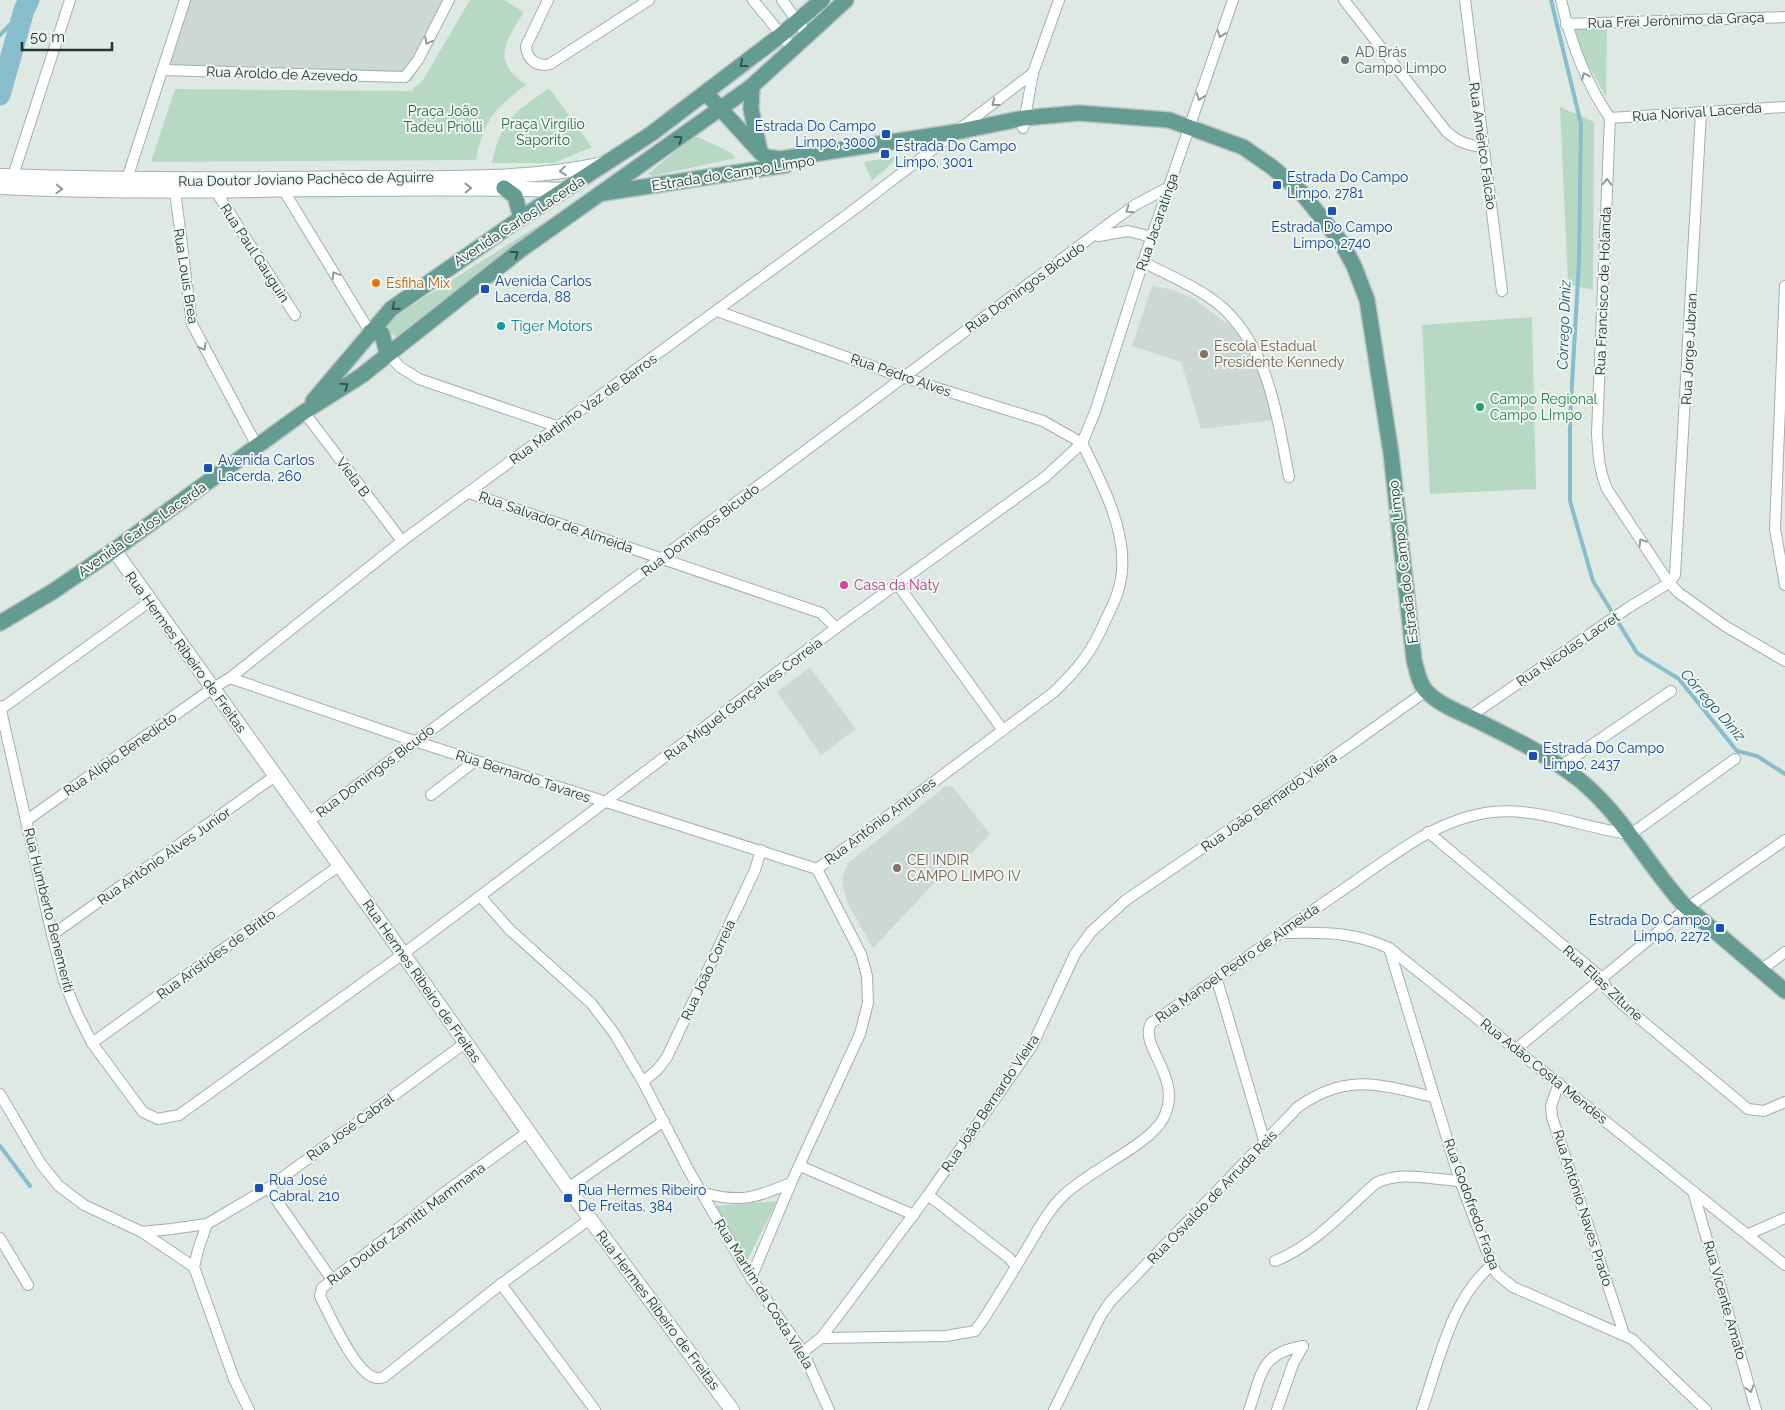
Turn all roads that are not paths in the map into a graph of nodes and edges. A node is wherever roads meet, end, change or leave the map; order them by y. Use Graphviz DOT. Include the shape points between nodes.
graph roads {
  1 [pos="70,0"];
  2 [pos="185,0"];
  3 [pos="449,0"];
  4 [pos="649,0"];
  5 [pos="753,0"];
  6 [pos="782,0"];
  7 [pos="846,0"];
  8 [pos="1059,0"];
  9 [pos="1233,0"];
  10 [pos="1344,0"];
  11 [pos="1464,0"];
  12 [pos="1561,0"];
  13 [pos="544,1"];
  14 [pos="816,3"];
  15 [pos="1785,17"];
  16 [pos="797,22"];
  17 [pos="1566,24"];
  18 [pos="781,35"];
  19 [pos="808,36"];
  20 [pos="793,49"];
  21 [pos="162,70"];
  22 [pos="1033,73"];
  23 [pos="752,86"];
  24 [pos="706,93"];
  25 [pos="1785,107"];
  26 [pos="720,110"];
  27 [pos="1701,112"];
  28 [pos="1610,118"];
  29 [pos="1024,123"];
  30 [pos="1191,126"];
  31 [pos="651,134"];
  32 [pos="951,137"];
  33 [pos="1483,147"];
  34 [pos="760,152"];
  35 [pos="611,162"];
  36 [pos="640,167"];
  37 [pos="6,182"];
  38 [pos="125,185"];
  39 [pos="174,185"];
  40 [pos="280,185"];
  41 [pos="656,185"];
  42 [pos="1169,187"];
  43 [pos="504,188"];
  44 [pos="215,190"];
  45 [pos="565,190"];
  46 [pos="599,193"];
  47 [pos="521,218"];
  48 [pos="1152,237"];
  49 [pos="1092,238"];
  50 [pos="1143,262"];
  51 [pos="1785,286"];
  52 [pos="1502,291"];
  53 [pos="717,311"];
  54 [pos="295,315"];
  55 [pos="367,336"];
  56 [pos="385,355"];
  57 [pos="905,378"];
  58 [pos="304,412"];
  59 [pos="559,427"];
  60 [pos="1082,443"];
  61 [pos="257,446"];
  62 [pos="1289,477"];
  63 [pos="469,493"];
  64 [pos="402,541"];
  65 [pos="114,550"];
  66 [pos="663,558"];
  67 [pos="1669,583"];
  68 [pos="898,585"];
  69 [pos="1785,585"];
  70 [pos="149,602"];
  71 [pos="0,623"];
  72 [pos="836,628"];
  73 [pos="1785,661"];
  74 [pos="230,678"];
  75 [pos="212,688"];
  76 [pos="1426,691"];
  77 [pos="1671,692"];
  78 [pos="0,708"];
  79 [pos="1469,717"];
  80 [pos="1002,729"];
  81 [pos="414,741"];
  82 [pos="1735,759"];
  83 [pos="475,760"];
  84 [pos="1561,766"];
  85 [pos="275,776"];
  86 [pos="431,795"];
  87 [pos="607,803"];
  88 [pos="26,820"];
  89 [pos="308,822"];
  90 [pos="1428,832"];
  91 [pos="1631,834"];
  92 [pos="1785,840"];
  93 [pos="761,850"];
  94 [pos="340,865"];
  95 [pos="817,869"];
  96 [pos="480,896"];
  97 [pos="1687,908"];
  98 [pos="1279,933"];
  99 [pos="52,935"];
  100 [pos="1390,948"];
  101 [pos="1785,952"];
  102 [pos="403,954"];
  103 [pos="1761,970"];
  104 [pos="1602,978"];
  105 [pos="1217,980"];
  106 [pos="1785,991"];
  107 [pos="465,1043"];
  108 [pos="92,1044"];
  109 [pos="1516,1049"];
  110 [pos="643,1082"];
  111 [pos="1559,1082"];
  112 [pos="0,1094"];
  113 [pos="1434,1097"];
  114 [pos="1785,1102"];
  115 [pos="664,1121"];
  116 [pos="528,1132"];
  117 [pos="1265,1143"];
  118 [pos="800,1166"];
  119 [pos="1460,1181"];
  120 [pos="791,1183"];
  121 [pos="268,1188"];
  122 [pos="568,1188"];
  123 [pos="1694,1191"];
  124 [pos="703,1193"];
  125 [pos="928,1195"];
  126 [pos="914,1215"];
  127 [pos="1785,1218"];
  128 [pos="590,1219"];
  129 [pos="207,1224"];
  130 [pos="142,1232"];
  131 [pos="1749,1234"];
  132 [pos="0,1238"];
  133 [pos="1275,1261"];
  134 [pos="1492,1265"];
  135 [pos="1785,1265"];
  136 [pos="1016,1266"];
  137 [pos="194,1267"];
  138 [pos="751,1278"];
  139 [pos="332,1280"];
  140 [pos="501,1284"];
  141 [pos="28,1285"];
  142 [pos="1624,1334"];
  143 [pos="820,1338"];
  144 [pos="803,1352"];
  145 [pos="249,1410"];
  146 [pos="595,1410"];
  147 [pos="732,1410"];
  148 [pos="829,1410"];
  149 [pos="1054,1410"];
  150 [pos="1249,1410"];
  151 [pos="1277,1410"];
  152 [pos="1422,1410"];
  153 [pos="1706,1410"];
  154 [pos="1756,1410"];
  1 -- 37 [label="street"];
  2 -- 21 [label="street"];
  3 -- 21 [label="street, Rua Aroldo de Azevedo, one-way" via="410,74 402,77"];
  4 -- 13 [label="street" via="595,37 541,66 529,56 526,46"];
  5 -- 18 [label="street"];
  6 -- 16 [label="street"];
  7 -- 19 [label="main road, Estrada do Campo Limpo"];
  8 -- 22 [label="street"];
  9 -- 30 [label="street, Rua Jacaratinga, one-way"];
  10 -- 33 [label="street" via="1446,131 1466,145"];
  11 -- 33 [label="street, Rua Américo Falcão"];
  12 -- 17 [label="street"];
  14 -- 16 [label="main road"];
  15 -- 17 [label="street, Rua Frei Jerônimo da Graça"];
  16 -- 18 [label="main road"];
  16 -- 19 [label="street"];
  28 -- 17 [label="street, one-way" via="1587,81"];
  18 -- 20 [label="street"];
  18 -- 24 [label="main road, one-way"];
  19 -- 20 [label="main road, Estrada do Campo Limpo"];
  20 -- 23 [label="main road, Estrada do Campo Limpo"];
  21 -- 38 [label="street"];
  22 -- 29 [label="street"];
  22 -- 32 [label="street, Rua Martinho Vaz de Barros, one-way"];
  23 -- 26 [label="main road, Estrada do Campo Limpo"];
  23 -- 34 [label="main road" via="751,109"];
  24 -- 26 [label="main road, Estrada do Campo Limpo"];
  24 -- 31 [label="main road"];
  25 -- 27 [label="street, Rua Norival Lacerda"];
  26 -- 34 [label="main road, Estrada do Campo Limpo"];
  36 -- 26 [label="main road, Estrada do Campo Limpo, one-way"];
  27 -- 28 [label="street, Rua Norival Lacerda"];
  27 -- 67 [label="street, Rua Jorge Jubran" via="1679,538 1675,576"];
  67 -- 28 [label="street, Rua Francisco de Holanda, one-way" via="1607,489 1598,462"];
  29 -- 30 [label="main road, Estrada do Campo Limpo" via="1108,114 1169,120"];
  29 -- 32 [label="main road, Estrada do Campo Limpo"];
  30 -- 42 [label="street, Rua Jacaratinga"];
  30 -- 76 [label="main road, Estrada do Campo Limpo" via="1242,147 1272,167 1324,218 1354,266 1367,300 1373,332 1414,660"];
  31 -- 35 [label="main road"];
  31 -- 36 [label="main road" via="641,148"];
  32 -- 34 [label="main road, Estrada do Campo Limpo" via="781,159 766,157"];
  32 -- 41 [label="main road, Estrada do Campo Limpo"];
  32 -- 53 [label="street, Rua Martinho Vaz de Barros"];
  33 -- 52 [label="street, Rua Américo Falcão"];
  35 -- 40 [label="street, Rua Doutor Joviano Pachêco de Aguirre, one-way" via="560,171 496,176"];
  35 -- 45 [label="main road, Avenida Carlos Lacerda"];
  36 -- 41 [label="main road"];
  36 -- 46 [label="main road, Avenida Carlos Lacerda"];
  37 -- 38 [label="street, Rua Doutor Joviano Pachêco de Aguirre"];
  38 -- 39 [label="street, Rua Doutor Joviano Pachêco de Aguirre"];
  39 -- 40 [label="street, Rua Doutor Joviano Pachêco de Aguirre"];
  39 -- 44 [label="street, Rua Doutor Joviano Pachêco de Aguirre"];
  39 -- 61 [label="street, Rua Louis Brea, one-way" via="192,324"];
  40 -- 43 [label="street, Rua Doutor Joviano Pachêco de Aguirre, one-way"];
  40 -- 44 [label="street, Rua Doutor Joviano Pachêco de Aguirre"];
  55 -- 40 [label="street, one-way"];
  41 -- 46 [label="main road, Estrada do Campo Limpo"];
  42 -- 48 [label="street, Rua Jacaratinga"];
  42 -- 49 [label="street, Rua Domingos Bicudo, one-way" via="1135,206"];
  43 -- 45 [label="street, Rua Doutor Joviano Pachêco de Aguirre"];
  43 -- 47 [label="main road" via="515,196"];
  44 -- 54 [label="street, Rua Paul Gauguin"];
  45 -- 46 [label="main road, Estrada do Campo Limpo"];
  45 -- 47 [label="main road, Avenida Carlos Lacerda"];
  56 -- 46 [label="main road, Avenida Carlos Lacerda, one-way"];
  47 -- 55 [label="main road, Avenida Carlos Lacerda, one-way" via="391,309"];
  48 -- 49 [label="street, Rua Domingos Bicudo" via="1128,231"];
  48 -- 50 [label="street, Rua Jacaratinga"];
  49 -- 57 [label="street, Rua Domingos Bicudo"];
  50 -- 60 [label="street, Rua Jacaratinga" via="1096,412"];
  50 -- 62 [label="street" via="1188,285 1222,308 1245,332 1261,361 1276,408"];
  51 -- 69 [label="street" via="1775,529"];
  53 -- 57 [label="street, Rua Pedro Alves"];
  53 -- 59 [label="street, Rua Martinho Vaz de Barros"];
  55 -- 56 [label="main road" via="364,347 369,353"];
  55 -- 58 [label="main road, Avenida Carlos Lacerda"];
  58 -- 56 [label="main road, Avenida Carlos Lacerda, one-way" via="360,376"];
  56 -- 59 [label="street" via="419,379"];
  57 -- 60 [label="street, Rua Pedro Alves" via="1043,421"];
  57 -- 66 [label="street, Rua Domingos Bicudo"];
  58 -- 61 [label="main road, Avenida Carlos Lacerda"];
  58 -- 64 [label="street, Viela B"];
  59 -- 63 [label="street, Rua Martinho Vaz de Barros"];
  60 -- 68 [label="street, Rua Miguel Gonçalves Correia" via="1044,477"];
  60 -- 80 [label="street, Rua Antônio Antunes" via="1111,503 1117,527 1122,565 1117,595 1095,644 1078,670 1054,692"];
  61 -- 65 [label="main road, Avenida Carlos Lacerda"];
  63 -- 64 [label="street, Rua Martinho Vaz de Barros"];
  63 -- 66 [label="street, Rua Salvador de Almeida"];
  64 -- 74 [label="street, Rua Martinho Vaz de Barros"];
  65 -- 70 [label="street, Rua Hermes Ribeiro de Freitas"];
  65 -- 71 [label="main road, Avenida Carlos Lacerda"];
  66 -- 72 [label="street, Rua Salvador de Almeida" via="821,613"];
  66 -- 81 [label="street, Rua Domingos Bicudo"];
  67 -- 73 [label="street, Rua Francisco de Holanda" via="1690,603"];
  67 -- 79 [label="street, Rua Nicolas Lacret"];
  68 -- 72 [label="street, Rua Miguel Gonçalves Correia"];
  68 -- 80 [label="street"];
  70 -- 75 [label="street, Rua Hermes Ribeiro de Freitas"];
  70 -- 78 [label="street"];
  72 -- 87 [label="street, Rua Miguel Gonçalves Correia"];
  74 -- 75 [label="street, Rua Martinho Vaz de Barros"];
  74 -- 81 [label="street, Rua Bernardo Tavares"];
  75 -- 85 [label="street, Rua Hermes Ribeiro de Freitas"];
  75 -- 88 [label="street, Rua Alípio Benedicto"];
  76 -- 79 [label="main road" via="1444,705"];
  76 -- 125 [label="street, Rua João Bernardo Vieira" via="1126,900 1105,918 1075,954 1032,1046"];
  77 -- 84 [label="street"];
  78 -- 88 [label="street, Rua Humberto Benemeriti"];
  79 -- 84 [label="main road"];
  80 -- 95 [label="street, Rua Antônio Antunes"];
  81 -- 83 [label="street, Rua Bernardo Tavares"];
  81 -- 89 [label="street, Rua Domingos Bicudo"];
  82 -- 91 [label="street"];
  83 -- 86 [label="street"];
  83 -- 87 [label="street, Rua Bernardo Tavares"];
  84 -- 91 [label="main road" via="1590,789"];
  85 -- 89 [label="street, Rua Hermes Ribeiro de Freitas"];
  85 -- 99 [label="street, Rua Antônio Alves Junior"];
  87 -- 93 [label="street, Rua Bernardo Tavares"];
  87 -- 96 [label="street, Rua Miguel Gonçalves Correia"];
  88 -- 99 [label="street, Rua Humberto Benemeriti"];
  89 -- 94 [label="street, Rua Hermes Ribeiro de Freitas"];
  90 -- 91 [label="street, Rua Manoel Pedro de Almeida" via="1470,816 1495,812 1529,814"];
  90 -- 98 [label="street, Rua Manoel Pedro de Almeida"];
  90 -- 104 [label="street, Rua Elias Zitune"];
  91 -- 97 [label="main road" via="1670,890"];
  92 -- 97 [label="street"];
  93 -- 95 [label="street, Rua Bernardo Tavares"];
  93 -- 110 [label="street, Rua João Correia" via="755,870 667,1057 658,1070"];
  94 -- 102 [label="street, Rua Hermes Ribeiro de Freitas"];
  94 -- 108 [label="street, Rua Aristides de Britto"];
  95 -- 118 [label="street, Rua Antônio Antunes" via="861,954 868,976 868,1003 860,1034"];
  96 -- 102 [label="street, Rua Miguel Gonçalves Correia"];
  96 -- 110 [label="street, Rua Martim da Costa Vilela" via="509,929 591,1003 614,1033"];
  97 -- 103 [label="main road"];
  97 -- 104 [label="street"];
  98 -- 100 [label="street, Rua Adão Costa Mendes" via="1346,934"];
  98 -- 105 [label="street, Rua Manoel Pedro de Almeida"];
  99 -- 108 [label="street, Rua Humberto Benemeriti" via="64,981"];
  100 -- 109 [label="street, Rua Adão Costa Mendes"];
  100 -- 113 [label="street, Rua Godofredo Fraga"];
  101 -- 103 [label="street"];
  102 -- 107 [label="street, Rua Hermes Ribeiro de Freitas"];
  102 -- 108 [label="street, Rua Humberto Benemeriti" via="205,1098 167,1119 151,1117 143,1112"];
  103 -- 106 [label="main road"];
  104 -- 109 [label="street"];
  104 -- 114 [label="street, Rua Elias Zitune" via="1622,1004 1748,1108 1764,1111"];
  105 -- 117 [label="street"];
  105 -- 136 [label="street, Rua Manoel Pedro de Almeida" via="1149,1026 1150,1041 1170,1085 1163,1119 1156,1129 1063,1196"];
  107 -- 116 [label="street, Rua Hermes Ribeiro de Freitas"];
  107 -- 121 [label="street, Rua José Cabral"];
  109 -- 111 [label="street, Rua Adão Costa Mendes"];
  110 -- 115 [label="street, Rua Martim da Costa Vilela"];
  111 -- 123 [label="street, Rua Adão Costa Mendes"];
  111 -- 142 [label="street, Rua Antônio Naves Prado" via="1551,1106 1552,1117"];
  112 -- 130 [label="street" via="41,1164 59,1186 84,1205"];
  113 -- 117 [label="street, Rua Osvaldo de Arruda Reis" via="1373,1084 1335,1086 1298,1107"];
  113 -- 119 [label="street, Rua Godofredo Fraga"];
  115 -- 122 [label="street"];
  115 -- 124 [label="street, Rua Martim da Costa Vilela"];
  116 -- 122 [label="street, Rua Hermes Ribeiro de Freitas"];
  116 -- 139 [label="street, Rua Doutor Zamitti Mammana"];
  117 -- 149 [label="street, Rua Osvaldo de Arruda Reis" via="1110,1302"];
  118 -- 120 [label="street, Rua Antônio Antunes"];
  118 -- 126 [label="street"];
  119 -- 133 [label="street" via="1405,1176 1383,1179 1309,1244"];
  119 -- 134 [label="street, Rua Godofredo Fraga"];
  120 -- 124 [label="street" via="759,1197 743,1200"];
  120 -- 138 [label="street, Rua Antônio Antunes"];
  121 -- 129 [label="street, Rua José Cabral"];
  121 -- 139 [label="street"];
  122 -- 128 [label="street, Rua Hermes Ribeiro de Freitas"];
  123 -- 131 [label="street, Rua Adão Costa Mendes"];
  123 -- 154 [label="street, Rua Vicente Amato, one-way"];
  124 -- 138 [label="street, Rua Martim da Costa Vilela"];
  125 -- 126 [label="street, Rua João Bernardo Vieira"];
  125 -- 136 [label="street"];
  126 -- 143 [label="street, Rua João Bernardo Vieira"];
  127 -- 131 [label="street"];
  128 -- 140 [label="street, Rua Doutor Zamitti Mammana"];
  128 -- 147 [label="street, Rua Hermes Ribeiro de Freitas"];
  129 -- 130 [label="street, Rua José Cabral"];
  129 -- 137 [label="street"];
  130 -- 137 [label="street"];
  131 -- 135 [label="street, Rua Adão Costa Mendes"];
  132 -- 141 [label="street"];
  134 -- 142 [label="street, Rua Godofredo Fraga" via="1503,1280 1514,1287"];
  134 -- 152 [label="street" via="1483,1272 1458,1308"];
  136 -- 143 [label="street, Rua Manoel Pedro de Almeida" via="975,1331 946,1336"];
  137 -- 145 [label="street" via="234,1379"];
  138 -- 144 [label="street, Rua Martim da Costa Vilela"];
  139 -- 140 [label="street, Rua Doutor Zamitti Mammana" via="321,1290 323,1302 347,1348 368,1374 378,1378 384,1377"];
  140 -- 146 [label="street"];
  142 -- 153 [label="street, Rua Godofredo Fraga" via="1641,1345"];
  143 -- 144 [label="street, Rua João Bernardo Vieira"];
  144 -- 148 [label="street, Rua Martim da Costa Vilela"];
  150 -- 151 [label="street" via="1270,1359 1282,1351 1303,1346"];
}
